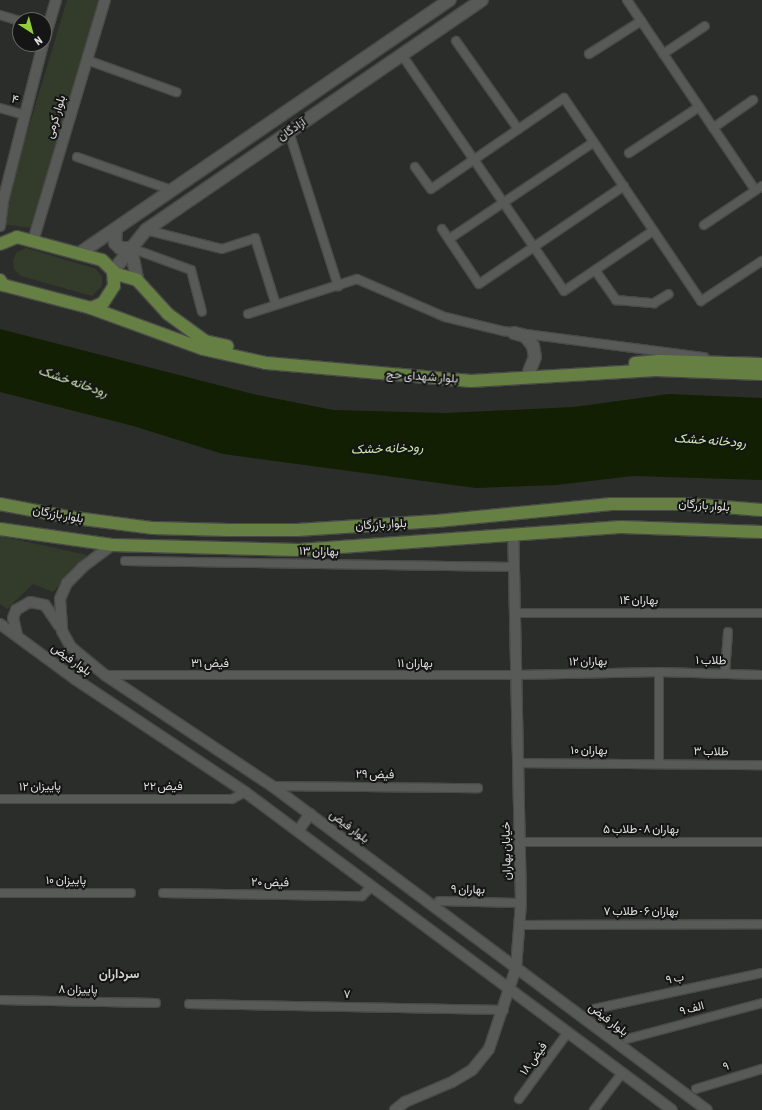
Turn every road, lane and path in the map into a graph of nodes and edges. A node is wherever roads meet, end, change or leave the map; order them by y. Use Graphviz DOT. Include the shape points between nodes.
graph roads {
  1 [pos="56,0"];
  2 [pos="105,0"];
  3 [pos="450,0"];
  4 [pos="482,0"];
  5 [pos="627,0"];
  6 [pos="52,12"];
  7 [pos="0,15"];
  8 [pos="12,19"];
  9 [pos="641,20"];
  10 [pos="705,26"];
  11 [pos="456,41"];
  12 [pos="41,52"];
  13 [pos="589,54"];
  14 [pos="663,54"];
  15 [pos="402,55"];
  16 [pos="87,60"];
  17 [pos="176,92"];
  18 [pos="753,100"];
  19 [pos="699,107"];
  20 [pos="0,108"];
  21 [pos="24,115"];
  22 [pos="713,128"];
  23 [pos="518,129"];
  24 [pos="289,132"];
  25 [pos="594,142"];
  26 [pos="629,153"];
  27 [pos="77,157"];
  28 [pos="474,160"];
  29 [pos="415,167"];
  30 [pos="624,186"];
  31 [pos="759,188"];
  32 [pos="171,190"];
  33 [pos="2,200"];
  34 [pos="504,203"];
  35 [pos="704,225"];
  36 [pos="0,226"];
  37 [pos="116,229"];
  38 [pos="442,229"];
  39 [pos="146,230"];
  40 [pos="653,231"];
  41 [pos="449,239"];
  42 [pos="33,241"];
  43 [pos="0,244"];
  44 [pos="534,247"];
  45 [pos="132,248"];
  46 [pos="80,253"];
  47 [pos="762,261"];
  48 [pos="595,270"];
  49 [pos="113,272"];
  50 [pos="137,280"];
  51 [pos="1,283"];
  52 [pos="338,286"];
  53 [pos="669,294"];
  54 [pos="276,305"];
  55 [pos="91,308"];
  56 [pos="202,312"];
  57 [pos="248,314"];
  58 [pos="514,332"];
  59 [pos="747,363"];
  60 [pos="762,364"];
  61 [pos="529,372"];
  62 [pos="762,374"];
  63 [pos="0,504"];
  64 [pos="762,510"];
  65 [pos="0,529"];
  66 [pos="229,530"];
  67 [pos="762,532"];
  68 [pos="513,534"];
  69 [pos="112,545"];
  70 [pos="227,550"];
  71 [pos="125,560"];
  72 [pos="513,567"];
  73 [pos="515,613"];
  74 [pos="762,613"];
  75 [pos="0,624"];
  76 [pos="62,631"];
  77 [pos="728,632"];
  78 [pos="21,639"];
  79 [pos="659,672"];
  80 [pos="726,673"];
  81 [pos="105,675"];
  82 [pos="516,675"];
  83 [pos="762,675"];
  84 [pos="314,676"];
  85 [pos="518,763"];
  86 [pos="660,763"];
  87 [pos="762,765"];
  88 [pos="272,786"];
  89 [pos="478,788"];
  90 [pos="245,792"];
  91 [pos="80,799"];
  92 [pos="0,800"];
  93 [pos="310,814"];
  94 [pos="298,831"];
  95 [pos="520,842"];
  96 [pos="762,842"];
  97 [pos="372,886"];
  98 [pos="132,893"];
  99 [pos="163,893"];
  100 [pos="0,894"];
  101 [pos="439,901"];
  102 [pos="521,903"];
  103 [pos="762,924"];
  104 [pos="520,925"];
  105 [pos="516,968"];
  106 [pos="762,973"];
  107 [pos="510,989"];
  108 [pos="0,1000"];
  109 [pos="156,1003"];
  110 [pos="762,1003"];
  111 [pos="189,1004"];
  112 [pos="594,1009"];
  113 [pos="504,1010"];
  114 [pos="568,1032"];
  115 [pos="627,1039"];
  116 [pos="762,1069"];
  117 [pos="622,1073"];
  118 [pos="696,1089"];
  119 [pos="519,1099"];
  120 [pos="395,1110"];
  121 [pos="594,1110"];
  122 [pos="672,1110"];
  123 [pos="707,1110"];
  1 -- 6 [label="street"];
  2 -- 16 [label="street, بلوار کرمی"];
  3 -- 32 [label="main road, آزادگان"];
  4 -- 15 [label="main road, آزادگان"];
  5 -- 9 [label="street"];
  7 -- 8 [label="street"];
  9 -- 13 [label="street"];
  9 -- 14 [label="street"];
  10 -- 14 [label="street"];
  11 -- 23 [label="street"];
  12 -- 21 [label="street"];
  14 -- 19 [label="street"];
  15 -- 24 [label="main road, آزادگان"];
  15 -- 28 [label="street"];
  16 -- 17 [label="street"];
  16 -- 42 [label="street, بلوار کرمی"];
  18 -- 22 [label="street"];
  19 -- 22 [label="street"];
  19 -- 26 [label="street"];
  20 -- 21 [label="street, ۴"];
  21 -- 33 [label="street"];
  22 -- 31 [label="street"];
  23 -- 25 [label="street" via="564,98"];
  23 -- 28 [label="street"];
  24 -- 39 [label="main road, آزادگان"];
  24 -- 52 [label="street"];
  25 -- 30 [label="street"];
  25 -- 34 [label="street"];
  27 -- 32 [label="street"];
  28 -- 29 [label="street" via="431,189"];
  28 -- 34 [label="street"];
  30 -- 40 [label="street"];
  30 -- 44 [label="street"];
  31 -- 35 [label="street"];
  32 -- 37 [label="main road, آزادگان"];
  33 -- 36 [label="street"];
  34 -- 41 [label="street"];
  34 -- 44 [label="street"];
  37 -- 45 [label="main road" via="115,243 120,248"];
  37 -- 46 [label="main road, آزادگان"];
  38 -- 41 [label="street"];
  39 -- 45 [label="main road, آزادگان"];
  39 -- 54 [label="street" via="222,248 255,238"];
  40 -- 47 [label="street" via="701,301"];
  40 -- 48 [label="street"];
  41 -- 44 [label="street" via="479,284"];
  42 -- 43 [label="main road" via="17,237"];
  42 -- 46 [label="main road"];
  44 -- 48 [label="street" via="564,291"];
  45 -- 49 [label="main road, آزادگان"];
  45 -- 50 [label="main road"];
  45 -- 56 [label="street" via="191,270"];
  46 -- 49 [label="main road" via="102,260"];
  48 -- 53 [label="street" via="616,300 654,303"];
  49 -- 50 [label="main road"];
  49 -- 55 [label="main road" via="114,286 110,295"];
  50 -- 61 [label="main road, بلوار شهدای حج" via="168,314 205,341 266,355 363,365 480,374"];
  51 -- 55 [label="main road, بلوار شهدای حج"];
  52 -- 54 [label="street"];
  52 -- 58 [label="street" via="358,279 445,317"];
  54 -- 57 [label="street"];
  55 -- 62 [label="main road, بلوار شهدای حج" via="203,349 274,364 471,381 656,370"];
  58 -- 59 [label="street"];
  58 -- 61 [label="main road" via="525,336 533,346 535,357"];
  59 -- 60 [label="main road, بلوار شهدای حج"];
  59 -- 61 [label="main road, بلوار شهدای حج" via="659,361"];
  63 -- 66 [label="main road, بلوار بازرگان" via="68,517 153,528"];
  64 -- 66 [label="main road, بلوار بازرگان" via="687,504 611,504 437,521 297,530"];
  65 -- 69 [label="main road, بلوار بازرگان"];
  66 -- 70 [label="main road"];
  67 -- 68 [label="main road, بلوار بازرگان" via="621,527"];
  68 -- 70 [label="main road, بلوار بازرگان" via="375,547"];
  68 -- 72 [label="street, خیابان بهاران"];
  69 -- 70 [label="main road, بلوار بازرگان"];
  69 -- 76 [label="street, بلوار فیض" via="82,568 68,583 60,599"];
  71 -- 72 [label="street, بهاران ۱۳"];
  72 -- 73 [label="street, خیابان بهاران"];
  73 -- 74 [label="street, بهاران ۱۴"];
  73 -- 82 [label="street, خیابان بهاران"];
  75 -- 78 [label="street, بلوار فیض"];
  76 -- 78 [label="street" via="45,605 30,602 16,610 13,618 16,633"];
  76 -- 81 [label="street, بلوار فیض" via="71,647"];
  77 -- 80 [label="street"];
  78 -- 90 [label="street, بلوار فیض"];
  79 -- 80 [label="street, طلاب ۱"];
  79 -- 82 [label="street, بهاران ۱۲"];
  79 -- 86 [label="street"];
  80 -- 83 [label="street, طلاب ۱"];
  81 -- 84 [label="street, فیض ۳۱"];
  81 -- 88 [label="street, بلوار فیض"];
  82 -- 84 [label="street, بهاران ۱۱"];
  82 -- 85 [label="street, خیابان بهاران"];
  85 -- 86 [label="street, بهاران ۱۰"];
  85 -- 95 [label="street, خیابان بهاران"];
  86 -- 87 [label="street, طلاب ۳"];
  88 -- 89 [label="street, فیض ۲۹"];
  88 -- 93 [label="street, بلوار فیض"];
  90 -- 91 [label="street, فیض ۲۲" via="232,799"];
  90 -- 94 [label="street, بلوار فیض"];
  91 -- 92 [label="street, پاییزان ۱۲"];
  93 -- 94 [label="street"];
  93 -- 105 [label="street, بلوار فیض"];
  94 -- 97 [label="street, بلوار فیض"];
  95 -- 96 [label="street, بهاران ۸ - طلاب ۵"];
  95 -- 102 [label="street, خیابان بهاران"];
  97 -- 99 [label="street, فیض ۲۰" via="362,896"];
  97 -- 107 [label="street, بلوار فیض"];
  98 -- 100 [label="street, پاییزان ۱۰"];
  101 -- 102 [label="street, بهاران ۹"];
  102 -- 104 [label="street, خیابان بهاران"];
  103 -- 104 [label="street, بهاران ۶ - طلاب ۷"];
  104 -- 105 [label="street, خیابان بهاران"];
  105 -- 107 [label="street, خیابان بهاران"];
  105 -- 123 [label="street, بلوار فیض"];
  106 -- 112 [label="street, ۹ ب"];
  107 -- 113 [label="street, خیابان بهاران"];
  107 -- 114 [label="street, بلوار فیض"];
  108 -- 109 [label="street, پاییزان ۸"];
  110 -- 115 [label="street, ۹ الف"];
  111 -- 113 [label="street, ۷"];
  113 -- 120 [label="street, خیابان بهاران" via="489,1049 472,1070 452,1082 405,1102"];
  114 -- 117 [label="street, بلوار فیض"];
  114 -- 119 [label="street, فیض ۱۸"];
  116 -- 118 [label="street, ۹"];
  117 -- 121 [label="street"];
  117 -- 122 [label="street, بلوار فیض"];
}
